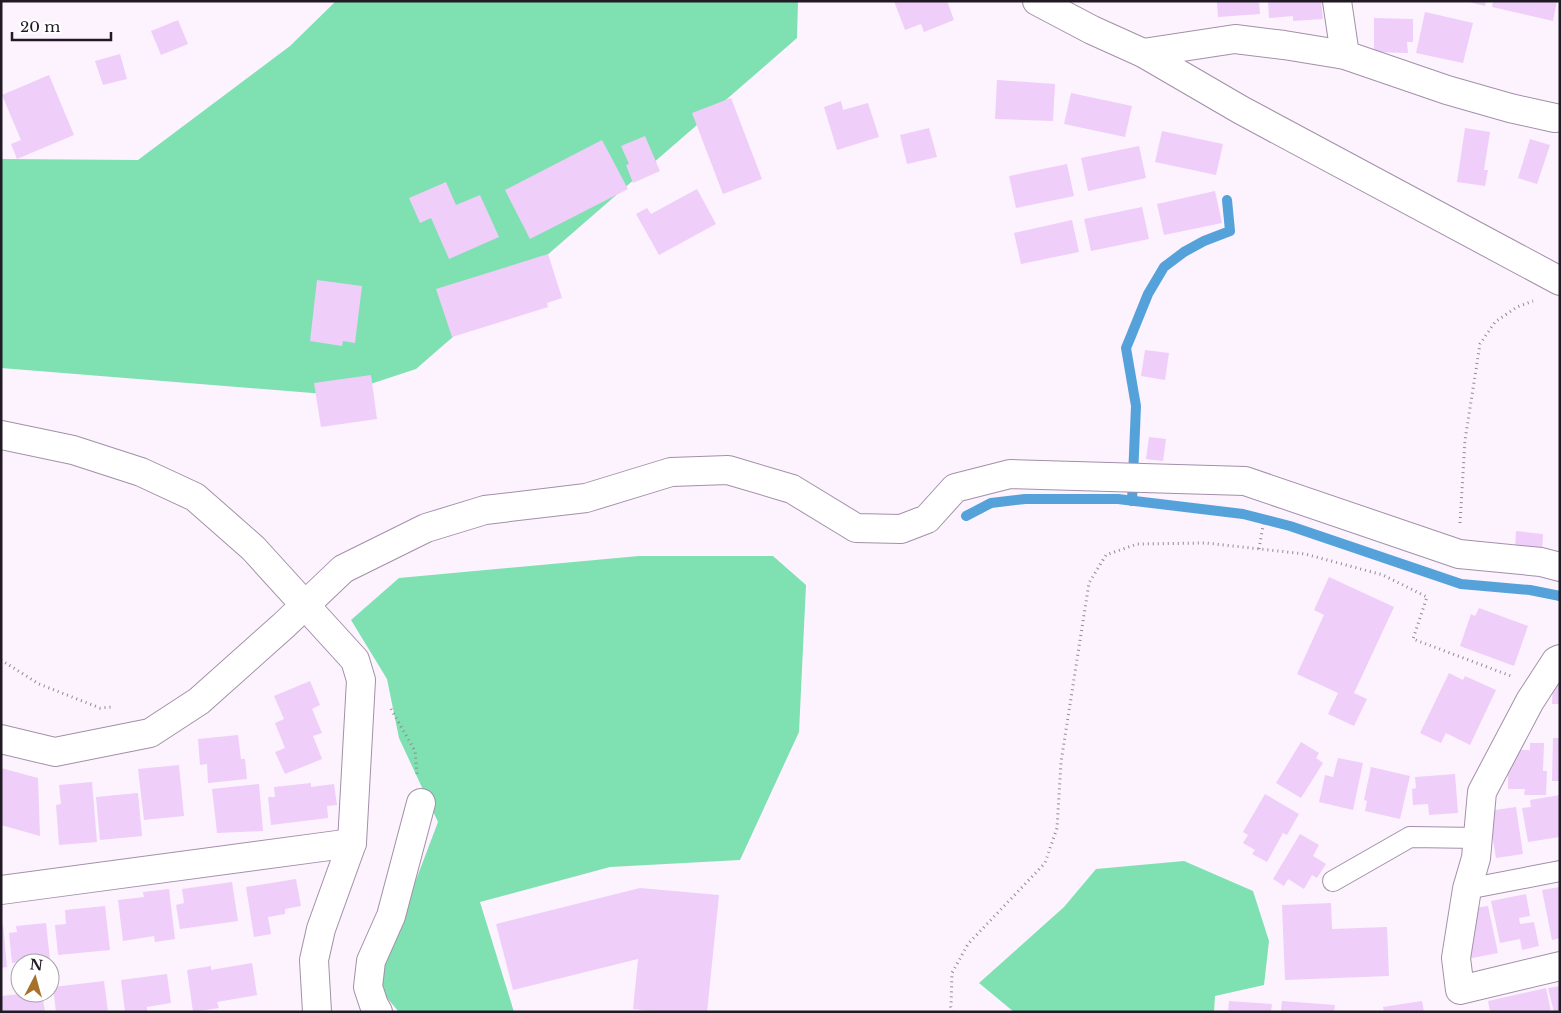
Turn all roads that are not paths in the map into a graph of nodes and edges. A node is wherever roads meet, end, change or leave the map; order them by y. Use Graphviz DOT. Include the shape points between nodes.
graph roads {
  1 [pos="1037,1"];
  2 [pos="1337,1"];
  3 [pos="1143,53"];
  4 [pos="1345,55"];
  5 [pos="1558,111"];
  6 [pos="1550,289"];
  7 [pos="1,434"];
  8 [pos="1560,568"];
  9 [pos="304,606"];
  10 [pos="1560,659"];
  11 [pos="1,739"];
  12 [pos="421,802"];
  13 [pos="1478,838"];
  14 [pos="352,843"];
  15 [pos="1560,871"];
  16 [pos="1333,881"];
  17 [pos="1467,889"];
  18 [pos="1,890"];
  19 [pos="1560,966"];
  20 [pos="317,1012"];
  21 [pos="378,1012"];
  1 -- 3 [label="street"];
  2 -- 4 [label="street"];
  3 -- 4 [label="street" via="1235,39"];
  3 -- 6 [label="street"];
  4 -- 5 [label="street" via="1510,108"];
  7 -- 9 [label="street" via="73,450 141,472 195,497 252,548"];
  8 -- 9 [label="street" via="1541,562 1458,554 1245,481 1010,474 955,488 927,519 900,529 856,528 792,489 728,470 671,472 586,498 485,510 426,528 343,569"];
  9 -- 11 [label="street" via="199,701 150,733 55,752"];
  9 -- 14 [label="street" via="355,660 361,680"];
  10 -- 13 [label="street" via="1539,686 1482,792"];
  12 -- 21 [label="street" via="391,916 371,961 368,987"];
  13 -- 16 [label="lane" via="1410,837"];
  13 -- 17 [label="street"];
  14 -- 18 [label="street"];
  14 -- 20 [label="street" via="321,929 314,960"];
  15 -- 17 [label="lane"];
  17 -- 19 [label="street" via="1456,958 1460,990"];
}
